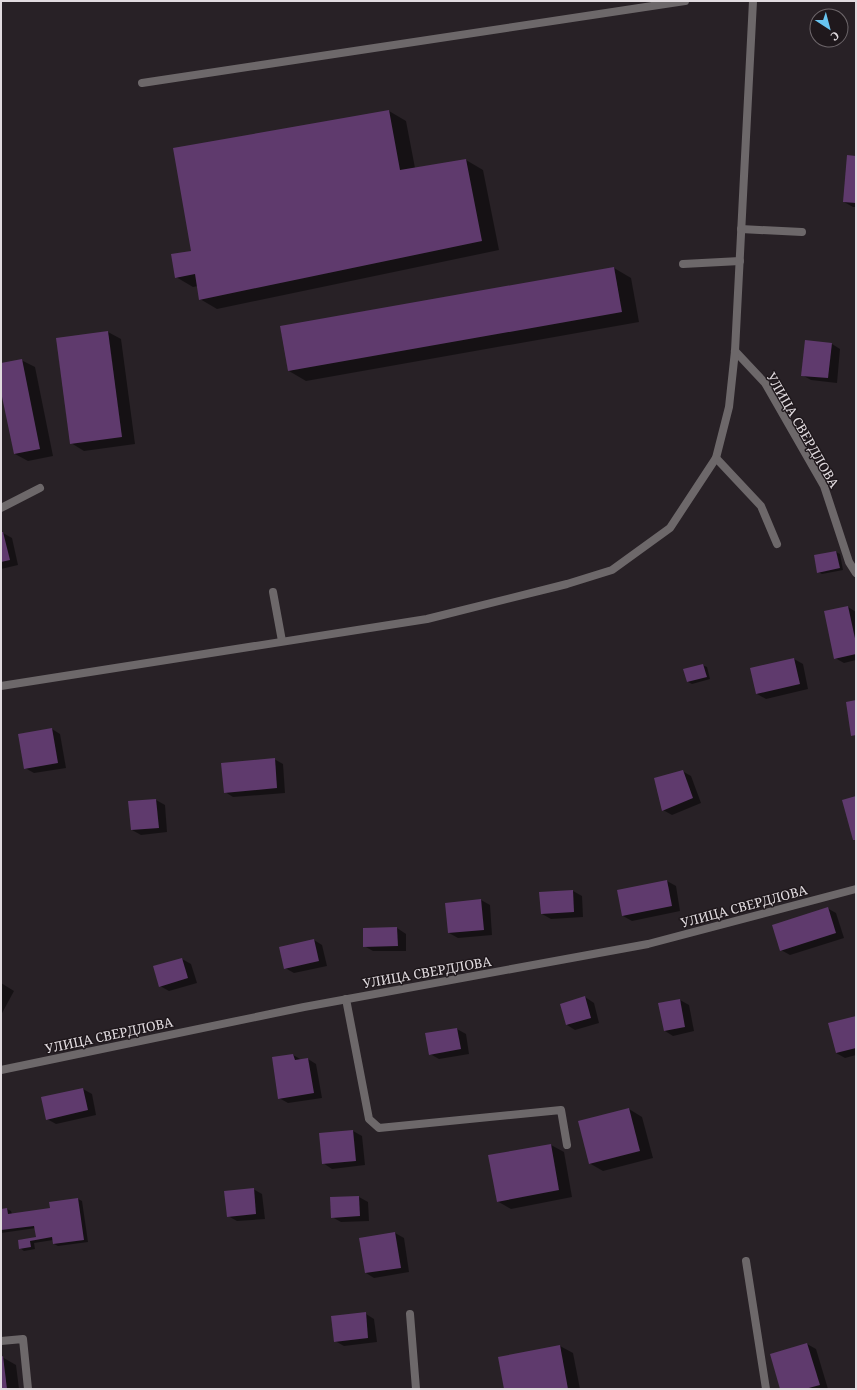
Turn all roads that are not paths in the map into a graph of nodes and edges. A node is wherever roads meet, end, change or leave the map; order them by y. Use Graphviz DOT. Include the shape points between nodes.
graph roads {
  1 [pos="685,1"];
  2 [pos="753,1"];
  3 [pos="142,83"];
  4 [pos="742,229"];
  5 [pos="802,232"];
  6 [pos="740,262"];
  7 [pos="683,264"];
  8 [pos="735,351"];
  9 [pos="716,458"];
  10 [pos="40,488"];
  11 [pos="1,508"];
  12 [pos="777,544"];
  13 [pos="856,573"];
  14 [pos="273,592"];
  15 [pos="282,641"];
  16 [pos="1,686"];
  17 [pos="856,889"];
  18 [pos="346,999"];
  19 [pos="1,1070"];
  20 [pos="567,1145"];
  21 [pos="746,1261"];
  22 [pos="410,1314"];
  23 [pos="1,1341"];
  24 [pos="28,1389"];
  25 [pos="416,1389"];
  26 [pos="766,1389"];
  1 -- 3 [label="street"];
  2 -- 4 [label="street"];
  4 -- 5 [label="street"];
  4 -- 6 [label="street"];
  6 -- 7 [label="street"];
  6 -- 8 [label="street"];
  8 -- 9 [label="street" via="729,407"];
  8 -- 13 [label="street, УЛИЦА СВЕРДЛОВА" via="765,383 824,486 849,562"];
  9 -- 12 [label="street" via="761,506"];
  9 -- 15 [label="street" via="670,528 612,570 567,584 427,619"];
  10 -- 11 [label="street"];
  14 -- 15 [label="street"];
  15 -- 16 [label="street"];
  17 -- 18 [label="street, УЛИЦА СВЕРДЛОВА" via="648,944"];
  18 -- 19 [label="street, УЛИЦА СВЕРДЛОВА"];
  18 -- 20 [label="street" via="369,1120 379,1128 561,1110"];
  21 -- 26 [label="street"];
  22 -- 25 [label="street"];
  23 -- 24 [label="street" via="23,1339"];
}
